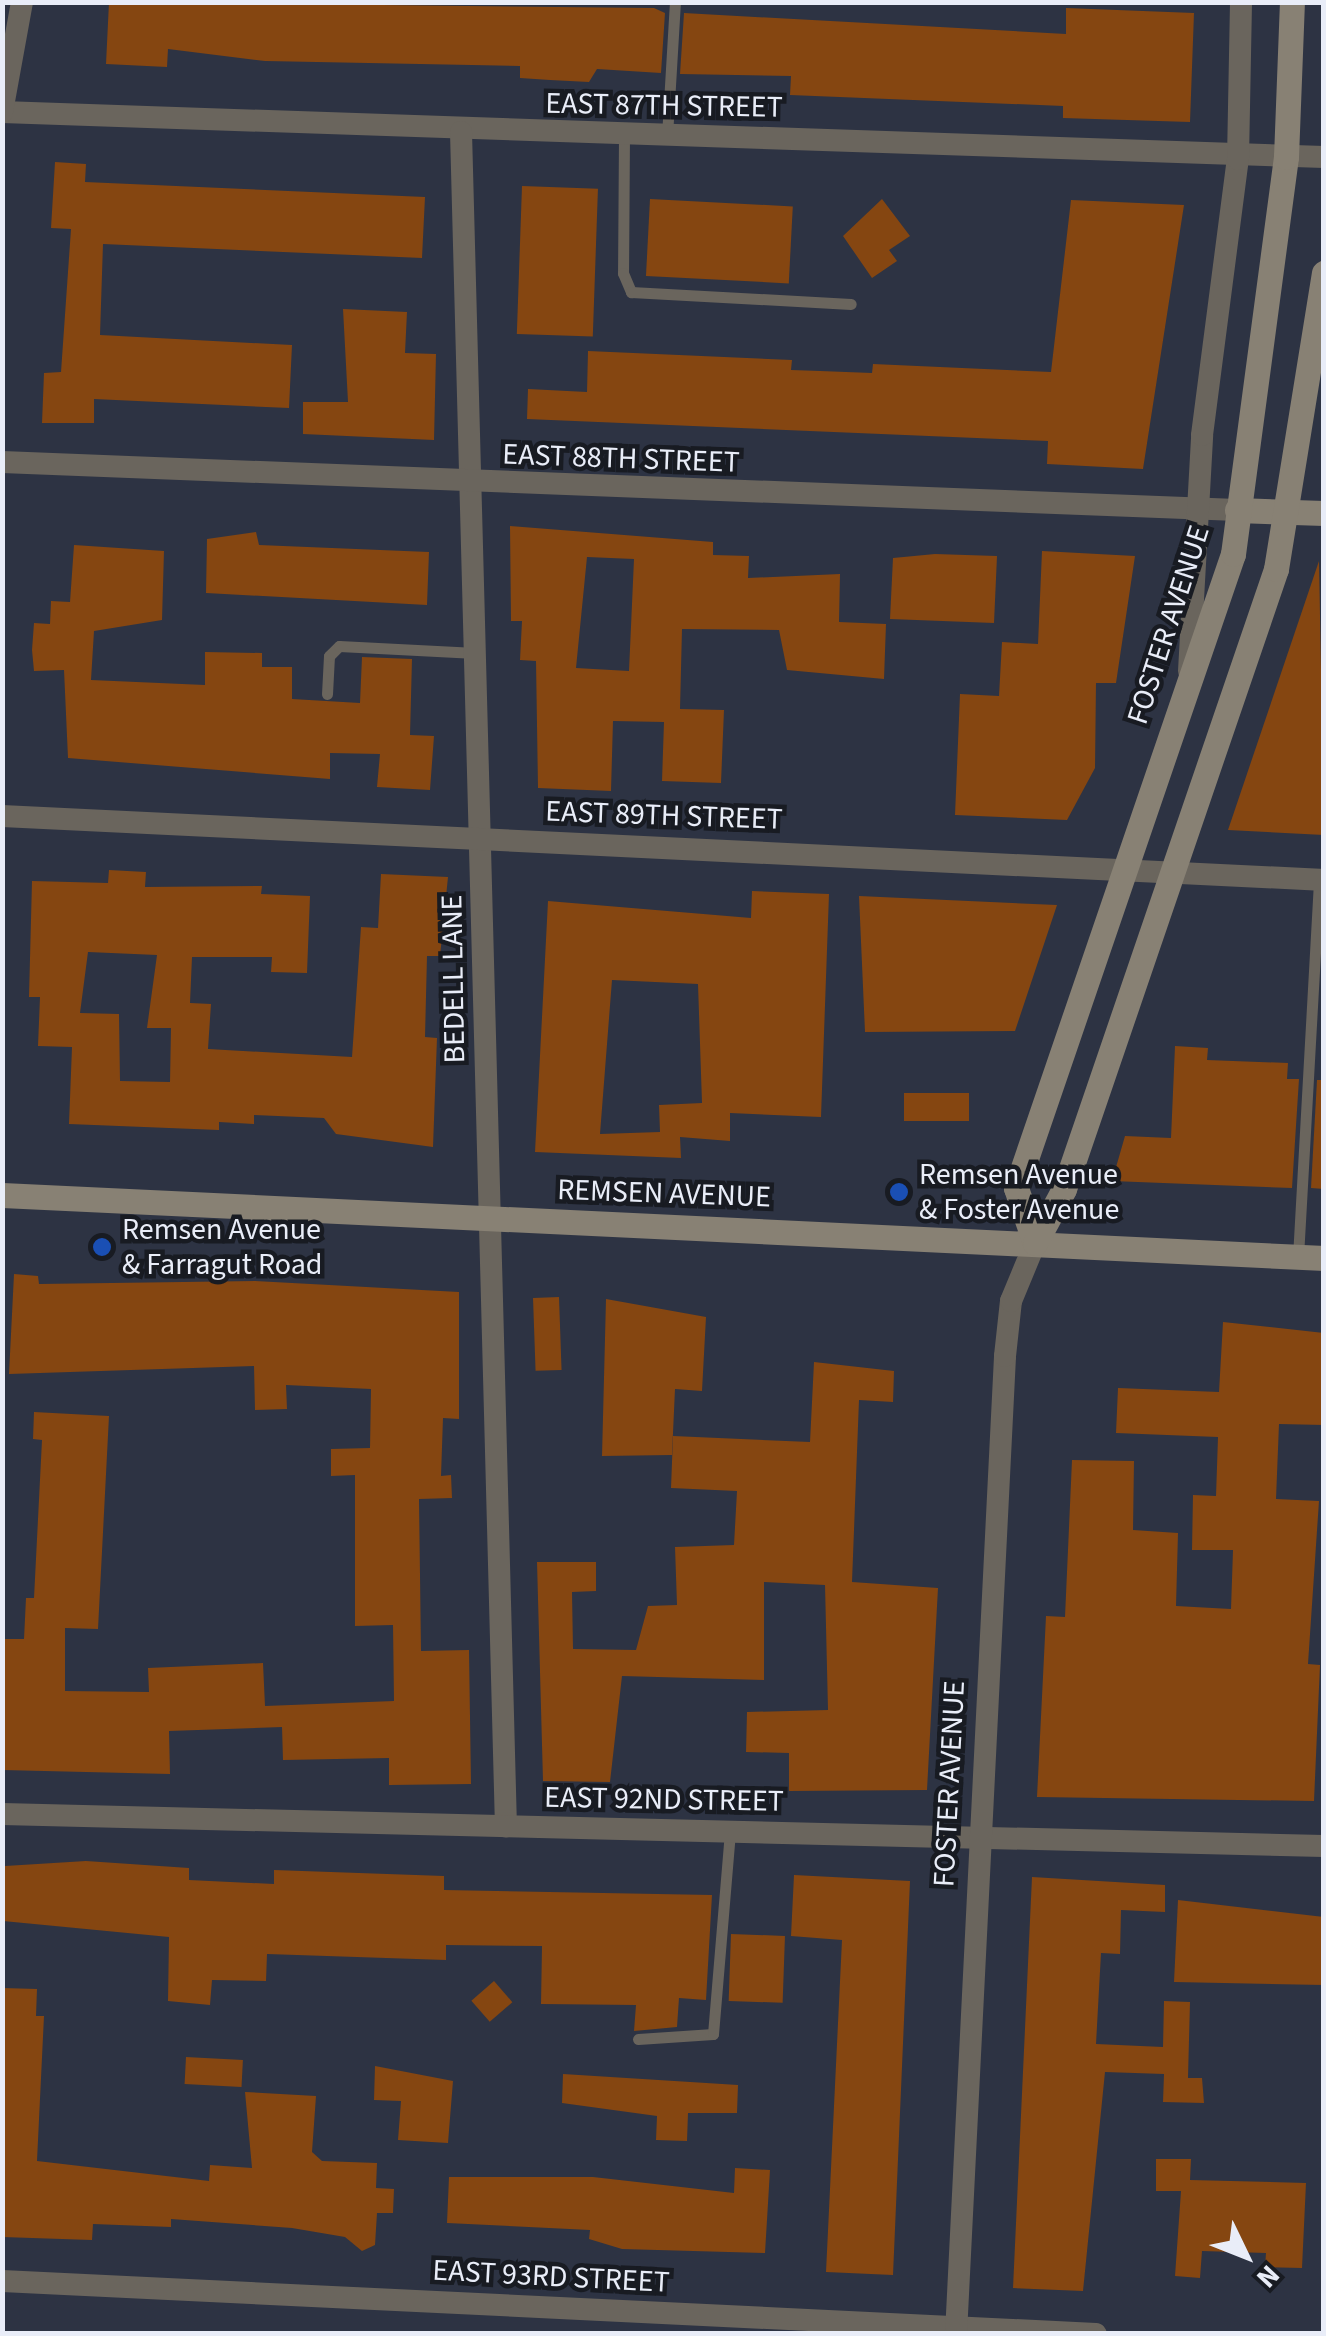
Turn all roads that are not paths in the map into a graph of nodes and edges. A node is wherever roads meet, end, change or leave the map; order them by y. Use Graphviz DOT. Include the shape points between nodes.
graph roads {
  1 [pos="22,2"];
  2 [pos="675,2"];
  3 [pos="1241,2"];
  4 [pos="1292,2"];
  5 [pos="5,67"];
  6 [pos="2,112"];
  7 [pos="461,132"];
  8 [pos="624,134"];
  9 [pos="667,136"];
  10 [pos="1286,157"];
  11 [pos="1324,157"];
  12 [pos="1238,158"];
  13 [pos="1324,272"];
  14 [pos="851,304"];
  15 [pos="2,462"];
  16 [pos="472,484"];
  17 [pos="1195,509"];
  18 [pos="1237,510"];
  19 [pos="1287,511"];
  20 [pos="1324,513"];
  21 [pos="476,653"];
  22 [pos="1189,679"];
  23 [pos="327,694"];
  24 [pos="2,816"];
  25 [pos="480,839"];
  26 [pos="1124,865"];
  27 [pos="1176,871"];
  28 [pos="1321,880"];
  29 [pos="2,1195"];
  30 [pos="490,1219"];
  31 [pos="1035,1243"];
  32 [pos="1311,1258"];
  33 [pos="2,1814"];
  34 [pos="506,1826"];
  35 [pos="730,1832"];
  36 [pos="979,1838"];
  37 [pos="1324,1846"];
  38 [pos="638,2040"];
  39 [pos="2,2281"];
  40 [pos="956,2330"];
  41 [pos="1096,2334"];
  1 -- 5 [label="street"];
  2 -- 9 [label="lane"];
  3 -- 12 [label="street"];
  4 -- 10 [label="main road, FOSTER AVENUE"];
  5 -- 6 [label="street"];
  6 -- 7 [label="street, EAST 87TH STREET"];
  7 -- 8 [label="street, EAST 87TH STREET"];
  7 -- 16 [label="street, BEDELL LANE"];
  8 -- 9 [label="street, EAST 87TH STREET"];
  8 -- 14 [label="lane" via="623,274 632,292"];
  9 -- 12 [label="street, EAST 87TH STREET"];
  10 -- 11 [label="street, EAST 87TH STREET"];
  10 -- 12 [label="street, EAST 87TH STREET"];
  10 -- 18 [label="main road, FOSTER AVENUE"];
  12 -- 17 [label="street"];
  13 -- 19 [label="main road, FOSTER AVENUE"];
  15 -- 16 [label="street, EAST 88TH STREET"];
  16 -- 17 [label="street, EAST 88TH STREET"];
  16 -- 21 [label="street, BEDELL LANE"];
  17 -- 18 [label="street, EAST 88TH STREET"];
  17 -- 22 [label="street"];
  18 -- 19 [label="main road"];
  18 -- 22 [label="main road, FOSTER AVENUE" via="1232,554"];
  19 -- 20 [label="main road"];
  19 -- 27 [label="main road, FOSTER AVENUE"];
  21 -- 23 [label="lane" via="339,646 329,656"];
  21 -- 25 [label="street, BEDELL LANE"];
  22 -- 26 [label="main road, FOSTER AVENUE"];
  24 -- 25 [label="street, EAST 89TH STREET"];
  25 -- 26 [label="street, EAST 89TH STREET"];
  25 -- 30 [label="street, BEDELL LANE"];
  26 -- 27 [label="street, EAST 89TH STREET"];
  26 -- 31 [label="main road, FOSTER AVENUE" via="1016,1188"];
  27 -- 28 [label="street, EAST 89TH STREET"];
  27 -- 31 [label="main road, FOSTER AVENUE" via="1064,1189"];
  28 -- 32 [label="lane"];
  29 -- 30 [label="main road, REMSEN AVENUE"];
  30 -- 31 [label="main road, REMSEN AVENUE"];
  30 -- 34 [label="street, BEDELL LANE"];
  31 -- 32 [label="main road, REMSEN AVENUE"];
  31 -- 36 [label="street, FOSTER AVENUE" via="1010,1301"];
  33 -- 34 [label="street, EAST 92ND STREET"];
  34 -- 35 [label="street, EAST 92ND STREET"];
  35 -- 36 [label="street, EAST 92ND STREET"];
  35 -- 38 [label="lane" via="713,2034"];
  36 -- 37 [label="street, EAST 92ND STREET"];
  36 -- 40 [label="street, FOSTER AVENUE"];
  39 -- 40 [label="street, EAST 93RD STREET"];
  40 -- 41 [label="street, EAST 93RD STREET"];
}
